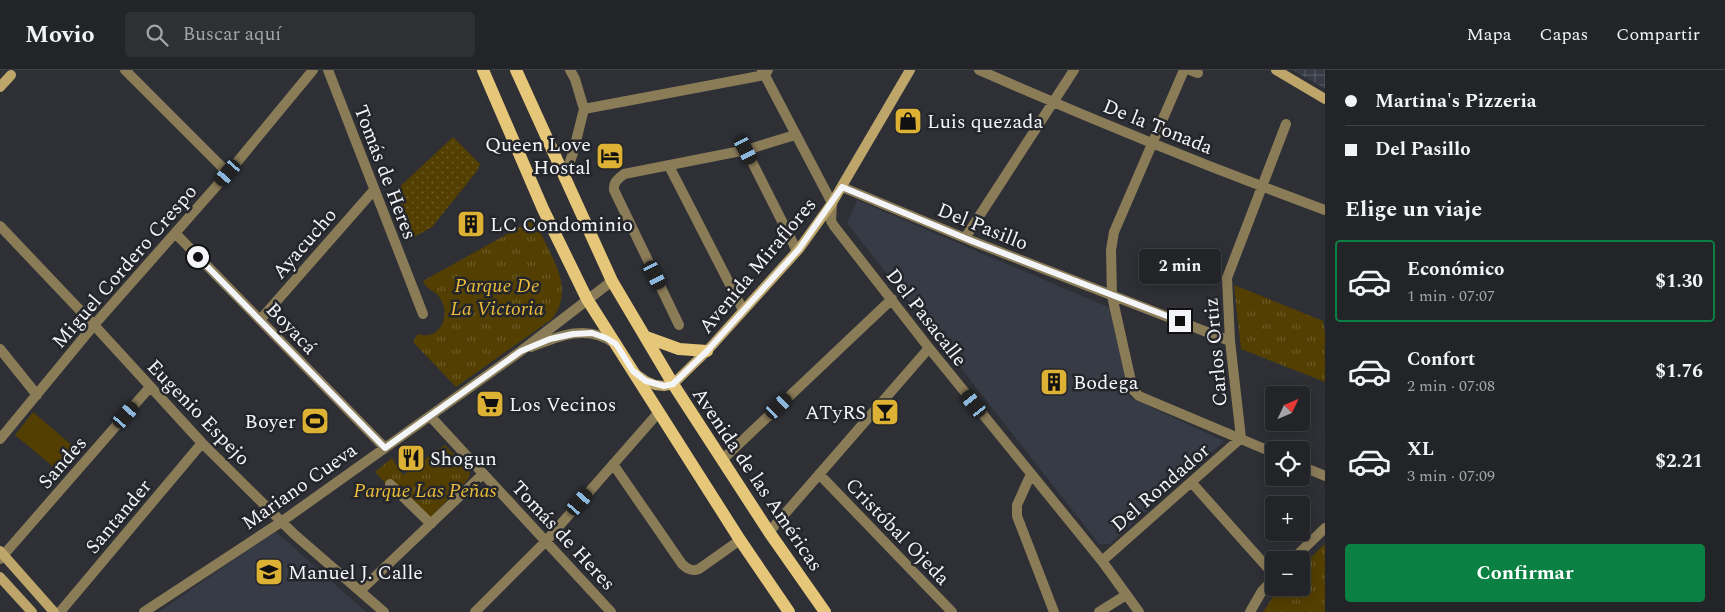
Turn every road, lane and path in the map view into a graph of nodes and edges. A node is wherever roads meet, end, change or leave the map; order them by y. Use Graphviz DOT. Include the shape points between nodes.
graph roads {
  1 [pos="125,70"];
  2 [pos="312,70"];
  3 [pos="328,70"];
  4 [pos="483,70"];
  5 [pos="516,70"];
  6 [pos="570,70"];
  7 [pos="910,70"];
  8 [pos="979,70"];
  9 [pos="1074,70"];
  10 [pos="1184,70"];
  11 [pos="1276,70"];
  12 [pos="765,72"];
  13 [pos="11,75"];
  14 [pos="0,87"];
  15 [pos="1325,99"];
  16 [pos="1053,102"];
  17 [pos="584,109"];
  18 [pos="1286,124"];
  19 [pos="795,135"];
  20 [pos="1152,142"];
  21 [pos="746,150"];
  22 [pos="669,166"];
  23 [pos="228,173"];
  24 [pos="564,178"];
  25 [pos="1261,186"];
  26 [pos="842,187"];
  27 [pos="374,190"];
  28 [pos="832,203"];
  29 [pos="1325,210"];
  30 [pos="0,226"];
  31 [pos="175,234"];
  32 [pos="965,238"];
  33 [pos="797,251"];
  34 [pos="612,281"];
  35 [pos="1112,296"];
  36 [pos="587,299"];
  37 [pos="892,299"];
  38 [pos="742,310"];
  39 [pos="423,314"];
  40 [pos="260,320"];
  41 [pos="94,325"];
  42 [pos="679,325"];
  43 [pos="646,337"];
  44 [pos="1230,340"];
  45 [pos="616,344"];
  46 [pos="928,348"];
  47 [pos="0,349"];
  48 [pos="521,351"];
  49 [pos="707,351"];
  50 [pos="633,371"];
  51 [pos="673,384"];
  52 [pos="150,387"];
  53 [pos="37,395"];
  54 [pos="659,412"];
  55 [pos="430,416"];
  56 [pos="1241,438"];
  57 [pos="0,439"];
  58 [pos="202,443"];
  59 [pos="385,448"];
  60 [pos="1265,449"];
  61 [pos="723,459"];
  62 [pos="613,464"];
  63 [pos="1310,470"];
  64 [pos="483,474"];
  65 [pos="819,474"];
  66 [pos="1031,474"];
  67 [pos="1325,476"];
  68 [pos="1192,482"];
  69 [pos="390,484"];
  70 [pos="281,522"];
  71 [pos="431,524"];
  72 [pos="1325,528"];
  73 [pos="769,532"];
  74 [pos="740,540"];
  75 [pos="546,541"];
  76 [pos="1301,551"];
  77 [pos="1,555"];
  78 [pos="1102,561"];
  79 [pos="1265,567"];
  80 [pos="0,577"];
  81 [pos="1265,588"];
  82 [pos="360,591"];
  83 [pos="1126,595"];
  84 [pos="32,612"];
  85 [pos="54,612"];
  86 [pos="60,612"];
  87 [pos="144,612"];
  88 [pos="384,612"];
  89 [pos="475,612"];
  90 [pos="611,612"];
  91 [pos="789,612"];
  92 [pos="825,612"];
  93 [pos="951,612"];
  94 [pos="1054,612"];
  95 [pos="1099,612"];
  96 [pos="1139,612"];
  97 [pos="1250,612"];
  1 -- 23 [label="street"];
  2 -- 23 [label="street, Miguel Cordero Crespo"];
  3 -- 27 [label="street, Tomás de Heres"];
  4 -- 36 [label="main road"];
  5 -- 24 [label="main road, Avenida de las Américas"];
  6 -- 17 [label="street"];
  7 -- 26 [label="street, Avenida Miraflores"];
  8 -- 16 [label="street, De la Tonada"];
  9 -- 16 [label="street"];
  10 -- 20 [label="street"];
  11 -- 15 [label="street"];
  12 -- 17 [label="street"];
  12 -- 19 [label="street, Del Pasacalle"];
  13 -- 14 [label="street"];
  16 -- 20 [label="street, De la Tonada"];
  16 -- 32 [label="street"];
  17 -- 24 [label="street"];
  18 -- 25 [label="street, Carlos Ortiz"];
  19 -- 21 [label="street"];
  19 -- 28 [label="street, Del Pasacalle"];
  20 -- 25 [label="street, De la Tonada"];
  20 -- 35 [label="street" via="1114,232"];
  21 -- 22 [label="street"];
  21 -- 33 [label="street"];
  22 -- 38 [label="street"];
  22 -- 42 [label="street" via="624,174 616,182 614,190"];
  23 -- 31 [label="street, Miguel Cordero Crespo"];
  24 -- 34 [label="main road, Avenida de las Américas"];
  25 -- 29 [label="street, De la Tonada"];
  25 -- 44 [label="street, Carlos Ortiz" via="1227,278"];
  26 -- 28 [label="street, Avenida Miraflores"];
  26 -- 32 [label="street, Del Pasillo"];
  27 -- 39 [label="street, Tomás de Heres"];
  27 -- 40 [label="street, Ayacucho"];
  28 -- 33 [label="street, Avenida Miraflores"];
  28 -- 37 [label="street, Del Pasacalle" via="831,221 834,226"];
  30 -- 41 [label="street, Eugenio Espejo"];
  31 -- 40 [label="street, Boyacá"];
  31 -- 41 [label="street, Miguel Cordero Crespo"];
  32 -- 35 [label="street, Del Pasillo"];
  33 -- 38 [label="street, Avenida Miraflores"];
  34 -- 36 [label="street, Mariano Cueva"];
  34 -- 43 [label="main road, Avenida de las Américas"];
  35 -- 44 [label="street, Del Pasillo"];
  35 -- 56 [label="street" via="1134,391 1139,396"];
  36 -- 45 [label="main road"];
  36 -- 48 [label="street, Mariano Cueva"];
  37 -- 46 [label="street, Del Pasacalle"];
  37 -- 61 [label="street"];
  38 -- 49 [label="street, Avenida Miraflores"];
  40 -- 59 [label="street, Boyacá"];
  41 -- 52 [label="street, Eugenio Espejo"];
  41 -- 53 [label="street, Miguel Cordero Crespo"];
  43 -- 49 [label="main road" via="679,349"];
  43 -- 51 [label="main road, Avenida de las Américas"];
  44 -- 56 [label="street, Carlos Ortiz"];
  45 -- 48 [label="street, Mariano Cueva" via="599,334 573,334"];
  45 -- 50 [label="main road"];
  46 -- 65 [label="street"];
  46 -- 66 [label="street, Del Pasacalle"];
  47 -- 53 [label="street"];
  48 -- 55 [label="street, Mariano Cueva"];
  49 -- 51 [label="street, Avenida Miraflores"];
  50 -- 51 [label="street" via="655,385"];
  50 -- 54 [label="main road"];
  51 -- 61 [label="main road, Avenida de las Américas"];
  52 -- 58 [label="street, Eugenio Espejo"];
  52 -- 77 [label="street, Sandes"];
  53 -- 57 [label="street, Miguel Cordero Crespo"];
  54 -- 62 [label="street"];
  54 -- 74 [label="main road"];
  55 -- 59 [label="street, Mariano Cueva"];
  55 -- 64 [label="street, Tomás de Heres"];
  56 -- 60 [label="street"];
  56 -- 68 [label="street, Del Rondador"];
  58 -- 70 [label="street, Eugenio Espejo"];
  58 -- 86 [label="street, Santander"];
  59 -- 70 [label="street, Mariano Cueva"];
  61 -- 73 [label="main road, Avenida de las Américas"];
  62 -- 74 [label="street" via="687,568 699,569"];
  62 -- 75 [label="street"];
  63 -- 67 [label="street"];
  64 -- 71 [label="street"];
  64 -- 75 [label="street, Tomás de Heres"];
  65 -- 73 [label="street"];
  65 -- 93 [label="street, Cristóbal Ojeda"];
  66 -- 78 [label="street, Del Pasacalle"];
  66 -- 94 [label="street" via="1017,505 1017,516"];
  68 -- 78 [label="street, Del Rondador"];
  68 -- 79 [label="street"];
  69 -- 71 [label="street"];
  70 -- 82 [label="street, Eugenio Espejo"];
  70 -- 87 [label="street, Mariano Cueva"];
  71 -- 82 [label="street"];
  72 -- 76 [label="street"];
  73 -- 92 [label="main road, Avenida de las Américas"];
  74 -- 91 [label="main road"];
  75 -- 89 [label="street"];
  75 -- 90 [label="street, Tomás de Heres"];
  77 -- 85 [label="street"];
  78 -- 83 [label="street, Del Pasacalle"];
  80 -- 84 [label="street"];
  81 -- 97 [label="street"];
  82 -- 88 [label="street, Eugenio Espejo"];
  83 -- 95 [label="street"];
  83 -- 96 [label="street, Del Pasacalle"];
}
